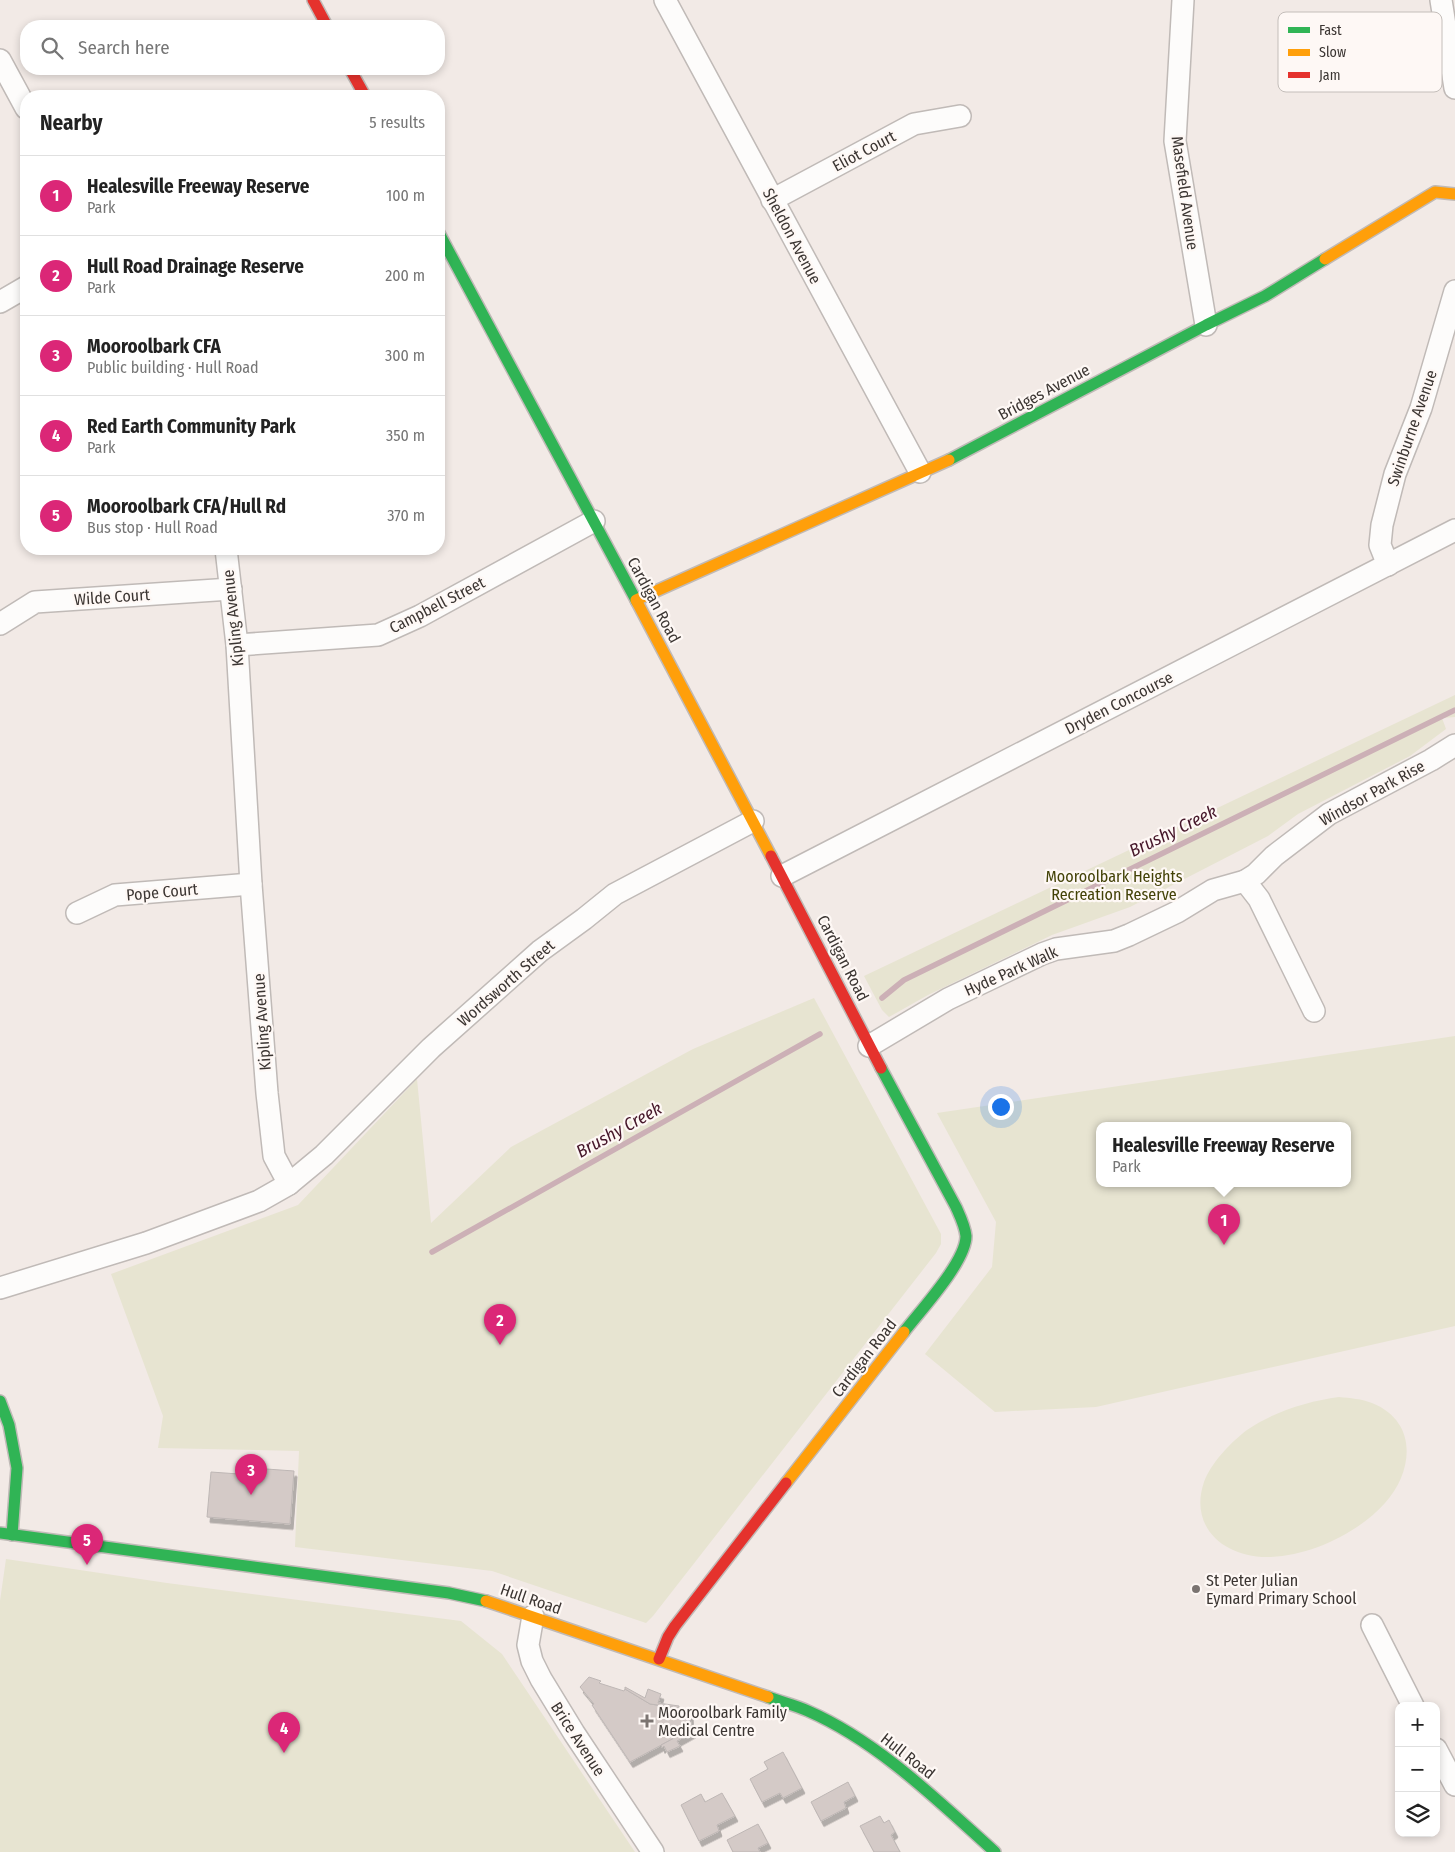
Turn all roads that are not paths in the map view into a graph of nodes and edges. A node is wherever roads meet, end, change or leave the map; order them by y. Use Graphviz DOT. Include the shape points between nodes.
graph roads {
  1 [pos="313,0"];
  2 [pos="665,0"];
  3 [pos="1183,0"];
  4 [pos="1441,0"];
  5 [pos="325,20"];
  6 [pos="0,60"];
  7 [pos="353,75"];
  8 [pos="1455,88"];
  9 [pos="362,90"];
  10 [pos="20,97"];
  11 [pos="960,116"];
  12 [pos="1455,194"];
  13 [pos="772,200"];
  14 [pos="445,244"];
  15 [pos="20,290"];
  16 [pos="1455,291"];
  17 [pos="0,302"];
  18 [pos="1206,325"];
  19 [pos="920,472"];
  20 [pos="594,521"];
  21 [pos="1455,530"];
  22 [pos="227,555"];
  23 [pos="1388,565"];
  24 [pos="230,589"];
  25 [pos="636,600"];
  26 [pos="0,624"];
  27 [pos="237,645"];
  28 [pos="1455,745"];
  29 [pos="753,821"];
  30 [pos="782,876"];
  31 [pos="1244,881"];
  32 [pos="251,884"];
  33 [pos="77,913"];
  34 [pos="1314,1011"];
  35 [pos="869,1046"];
  36 [pos="289,1184"];
  37 [pos="0,1288"];
  38 [pos="0,1401"];
  39 [pos="0,1533"];
  40 [pos="12,1535"];
  41 [pos="533,1616"];
  42 [pos="1372,1625"];
  43 [pos="659,1660"];
  44 [pos="1411,1702"];
  45 [pos="1440,1757"];
  46 [pos="1455,1785"];
  47 [pos="653,1852"];
  48 [pos="994,1852"];
  1 -- 5 [label="street"];
  2 -- 13 [label="street, Sheldon Avenue"];
  3 -- 18 [label="street, Masefield Avenue" via="1175,141"];
  4 -- 8 [label="street"];
  6 -- 10 [label="street"];
  7 -- 9 [label="street"];
  11 -- 13 [label="street, Eliot Court" via="914,124"];
  12 -- 18 [label="street, Bridges Avenue" via="1435,192 1265,296"];
  13 -- 19 [label="street, Sheldon Avenue"];
  14 -- 20 [label="street, Cardigan Road"];
  15 -- 17 [label="street"];
  16 -- 23 [label="street, Swinburne Avenue" via="1421,408 1395,474 1382,525 1380,545"];
  18 -- 19 [label="street, Bridges Avenue" via="958,456"];
  19 -- 25 [label="street, Bridges Avenue"];
  20 -- 25 [label="street, Cardigan Road"];
  20 -- 27 [label="street, Campbell Street" via="420,616 378,635"];
  21 -- 23 [label="street, Dryden Concourse"];
  22 -- 24 [label="street, Kipling Avenue"];
  23 -- 30 [label="street, Dryden Concourse"];
  24 -- 26 [label="street, Wilde Court" via="35,602"];
  24 -- 27 [label="street, Kipling Avenue"];
  25 -- 29 [label="street, Cardigan Road"];
  27 -- 32 [label="street, Kipling Avenue"];
  28 -- 31 [label="street, Windsor Park Rise" via="1328,814"];
  29 -- 30 [label="street, Cardigan Road"];
  29 -- 36 [label="street, Wordsworth Street" via="615,894 540,952 431,1048 324,1155"];
  30 -- 35 [label="street, Cardigan Road"];
  31 -- 34 [label="street" via="1259,899"];
  31 -- 35 [label="street, Hyde Park Walk" via="1213,890 1177,912 1114,941 1042,954 948,999"];
  32 -- 33 [label="street, Pope Court" via="114,896"];
  32 -- 36 [label="street, Kipling Avenue" via="274,1156"];
  35 -- 43 [label="street, Cardigan Road" via="956,1206 966,1229 964,1249 955,1266 675,1626"];
  36 -- 37 [label="street" via="259,1201 156,1240"];
  38 -- 40 [label="street" via="9,1426 17,1468"];
  39 -- 40 [label="street, Hull Road"];
  40 -- 41 [label="street, Hull Road" via="449,1593"];
  41 -- 43 [label="street, Hull Road"];
  41 -- 47 [label="street, Brice Avenue" via="528,1646 541,1679"];
  42 -- 44 [label="street"];
  43 -- 48 [label="street, Hull Road" via="808,1711 835,1724 907,1774"];
  45 -- 46 [label="street"];
}
